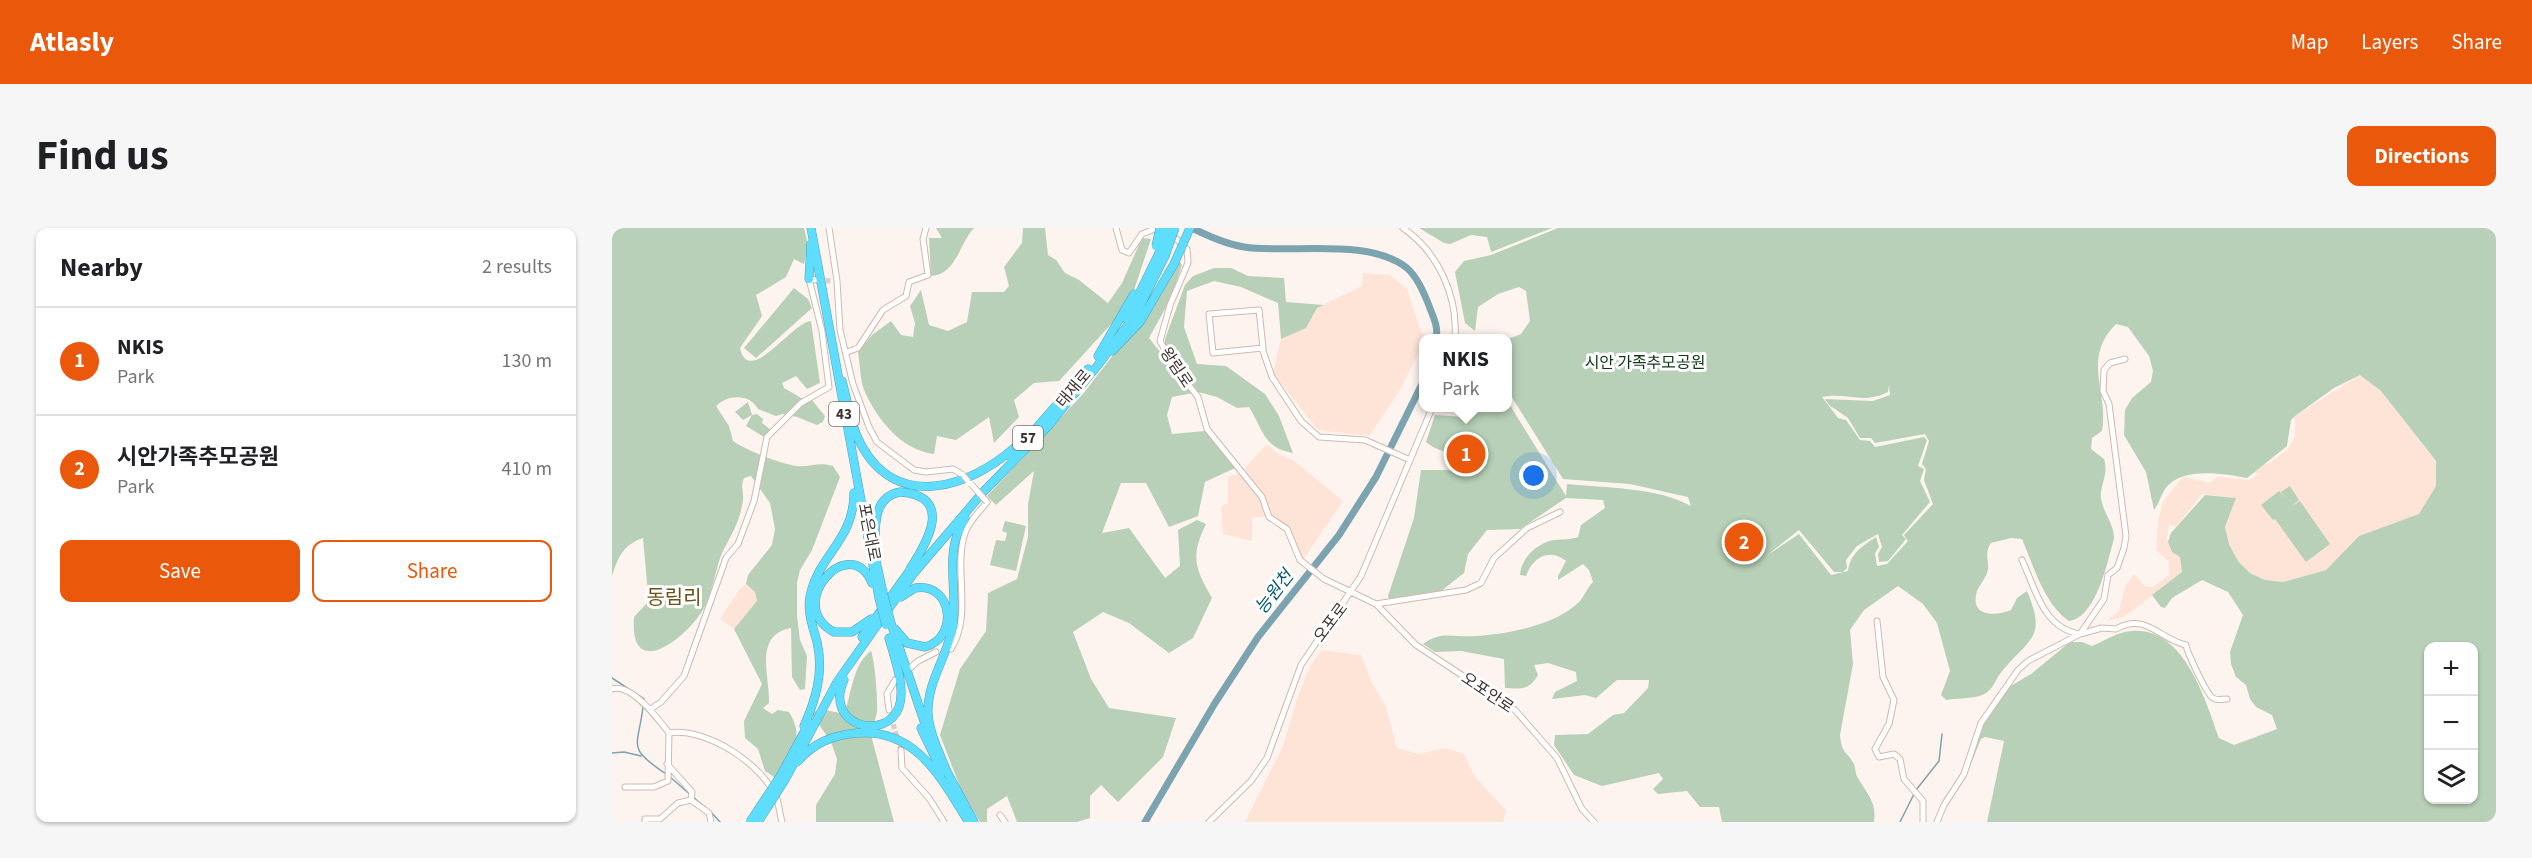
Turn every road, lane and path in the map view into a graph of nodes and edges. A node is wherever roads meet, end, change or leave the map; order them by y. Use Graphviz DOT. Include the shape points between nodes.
graph roads {
  1 [pos="811,228"];
  2 [pos="816,228"];
  3 [pos="829,228"];
  4 [pos="926,228"];
  5 [pos="1116,228"];
  6 [pos="1160,228"];
  7 [pos="1167,228"];
  8 [pos="1175,228"];
  9 [pos="1190,228"];
  10 [pos="1403,228"];
  11 [pos="1160,252"];
  12 [pos="813,280"];
  13 [pos="1455,334"];
  14 [pos="1263,348"];
  15 [pos="847,352"];
  16 [pos="2125,359"];
  17 [pos="1095,364"];
  18 [pos="842,378"];
  19 [pos="1430,412"];
  20 [pos="1045,421"];
  21 [pos="847,434"];
  22 [pos="1410,460"];
  23 [pos="984,491"];
  24 [pos="1560,512"];
  25 [pos="2022,560"];
  26 [pos="905,577"];
  27 [pos="880,578"];
  28 [pos="1352,591"];
  29 [pos="881,596"];
  30 [pos="1376,604"];
  31 [pos="889,609"];
  32 [pos="880,611"];
  33 [pos="1877,621"];
  34 [pos="888,623"];
  35 [pos="2080,634"];
  36 [pos="890,638"];
  37 [pos="866,640"];
  38 [pos="951,649"];
  39 [pos="936,652"];
  40 [pos="910,668"];
  41 [pos="895,680"];
  42 [pos="612,689"];
  43 [pos="2227,699"];
  44 [pos="651,709"];
  45 [pos="889,710"];
  46 [pos="669,733"];
  47 [pos="901,750"];
  48 [pos="791,755"];
  49 [pos="667,764"];
  50 [pos="948,774"];
  51 [pos="783,776"];
  52 [pos="625,787"];
  53 [pos="691,797"];
  54 [pos="1000,815"];
  55 [pos="663,819"];
  56 [pos="645,822"];
  57 [pos="711,822"];
  58 [pos="750,822"];
  59 [pos="758,822"];
  60 [pos="782,822"];
  61 [pos="944,822"];
  62 [pos="970,822"];
  63 [pos="1005,822"];
  64 [pos="1209,822"];
  65 [pos="1594,822"];
  66 [pos="1923,822"];
  67 [pos="1937,822"];
  1 -- 12 [label="highway"];
  1 -- 21 [label="highway, 포은대로 / 43"];
  2 -- 18 [label="highway, 포은대로 / 43"];
  3 -- 15 [label="street" via="840,330"];
  4 -- 15 [label="street" via="923,239 928,275 909,282 906,296 883,310 858,348"];
  5 -- 28 [label="street, 왕림로" via="1122,249 1129,253 1142,234 1155,229 1170,234 1187,249 1188,263 1160,341 1198,397 1207,429 1262,497 1269,518 1287,529 1300,560 1324,579"];
  6 -- 11 [label="highway, bridge"];
  7 -- 11 [label="highway, 태재로 / 57, bridge"];
  8 -- 11 [label="highway, 57, bridge"];
  9 -- 17 [label="highway, bridge" via="1140,322"];
  10 -- 13 [label="street" via="1429,253 1443,277 1454,310"];
  11 -- 17 [label="highway"];
  11 -- 17 [label="highway, 태재로 / 57" via="1136,314"];
  12 -- 44 [label="street" via="830,387 801,403 765,440 754,501 738,544 726,558 684,676"];
  14 -- 14 [label="street" via="1259,310 1209,314 1213,353"];
  14 -- 22 [label="street" via="1272,376 1301,421 1319,437 1365,440"];
  15 -- 38 [label="street, bridge" via="853,384 877,442 914,470 953,469 987,502 965,532 963,605"];
  16 -- 35 [label="street" via="2110,363 2103,380 2121,496 2124,548 2117,568 2108,575 2104,599"];
  17 -- 20 [label="highway, 태재로 / 57"];
  17 -- 23 [label="highway, 태재로 / 57" via="1049,425"];
  18 -- 20 [label="highway" via="856,434 868,456 887,474 909,485 938,485 968,478 998,461"];
  18 -- 27 [label="highway, 포은대로 / 43"];
  19 -- 22 [label="street, 오포로"];
  20 -- 26 [label="highway, 태재로 / 57"];
  21 -- 29 [label="highway, 포은대로 / 43"];
  21 -- 48 [label="highway" via="853,511 847,530 812,589 809,607 819,649 819,684"];
  22 -- 28 [label="street, 오포로"];
  23 -- 31 [label="highway, 57" via="945,534"];
  23 -- 50 [label="highway" via="963,521 953,547 953,623 930,694 929,724"];
  24 -- 30 [label="street" via="1527,528 1494,558 1481,583 1455,592"];
  25 -- 35 [label="street" via="2047,615 2061,628"];
  26 -- 27 [label="highway" via="929,539 933,520 921,498 900,492 888,496 877,512 875,542"];
  26 -- 32 [label="highway, 태재로 / 57"];
  27 -- 29 [label="highway, 포은대로 / 43"];
  28 -- 30 [label="street, 오포안로"];
  28 -- 64 [label="street, 오포로" via="1301,665 1262,766"];
  29 -- 32 [label="highway" via="863,569 845,565 823,580 816,607 825,626 840,633 859,629"];
  29 -- 34 [label="highway, 43, bridge"];
  30 -- 65 [label="street, 오포안로" via="1416,645 1506,703 1530,724 1562,766 1582,809"];
  31 -- 34 [label="highway" via="910,590 921,587 939,594 948,614 942,637 925,647 907,643"];
  31 -- 37 [label="highway, 57"];
  32 -- 48 [label="highway, 57" via="835,678"];
  33 -- 66 [label="street" via="1883,677 1894,700 1889,724 1875,749 1878,757 1898,755 1904,779 1923,801"];
  34 -- 36 [label="highway, 43"];
  34 -- 50 [label="highway, 43" via="929,736"];
  35 -- 43 [label="street" via="2116,629 2124,624 2152,626 2176,643 2186,645 2188,658 2209,696"];
  35 -- 67 [label="street" via="2028,661 2012,678 1981,723 1964,774"];
  36 -- 37 [label="highway" via="900,702 890,719 873,726 849,719 839,703 840,687"];
  36 -- 62 [label="highway, 43" via="926,741"];
  37 -- 51 [label="highway, 57"];
  39 -- 40 [label="street"];
  41 -- 45 [label="street" via="887,694"];
  42 -- 44 [label="street" via="625,690"];
  44 -- 46 [label="street"];
  46 -- 49 [label="street"];
  46 -- 60 [label="street" via="695,733 745,760 776,798"];
  47 -- 61 [label="street" via="902,768"];
  48 -- 51 [label="highway, 57"];
  49 -- 52 [label="street" via="668,781 654,788"];
  49 -- 53 [label="street"];
  50 -- 62 [label="highway, 43"];
  51 -- 58 [label="highway, 57, bridge"];
  51 -- 59 [label="highway, 57, bridge"];
  51 -- 62 [label="highway" via="825,739 852,733 881,734 910,745 928,761"];
  53 -- 55 [label="street" via="678,803"];
  53 -- 57 [label="street" via="709,813"];
  54 -- 63 [label="street"];
  55 -- 56 [label="street"];
}
